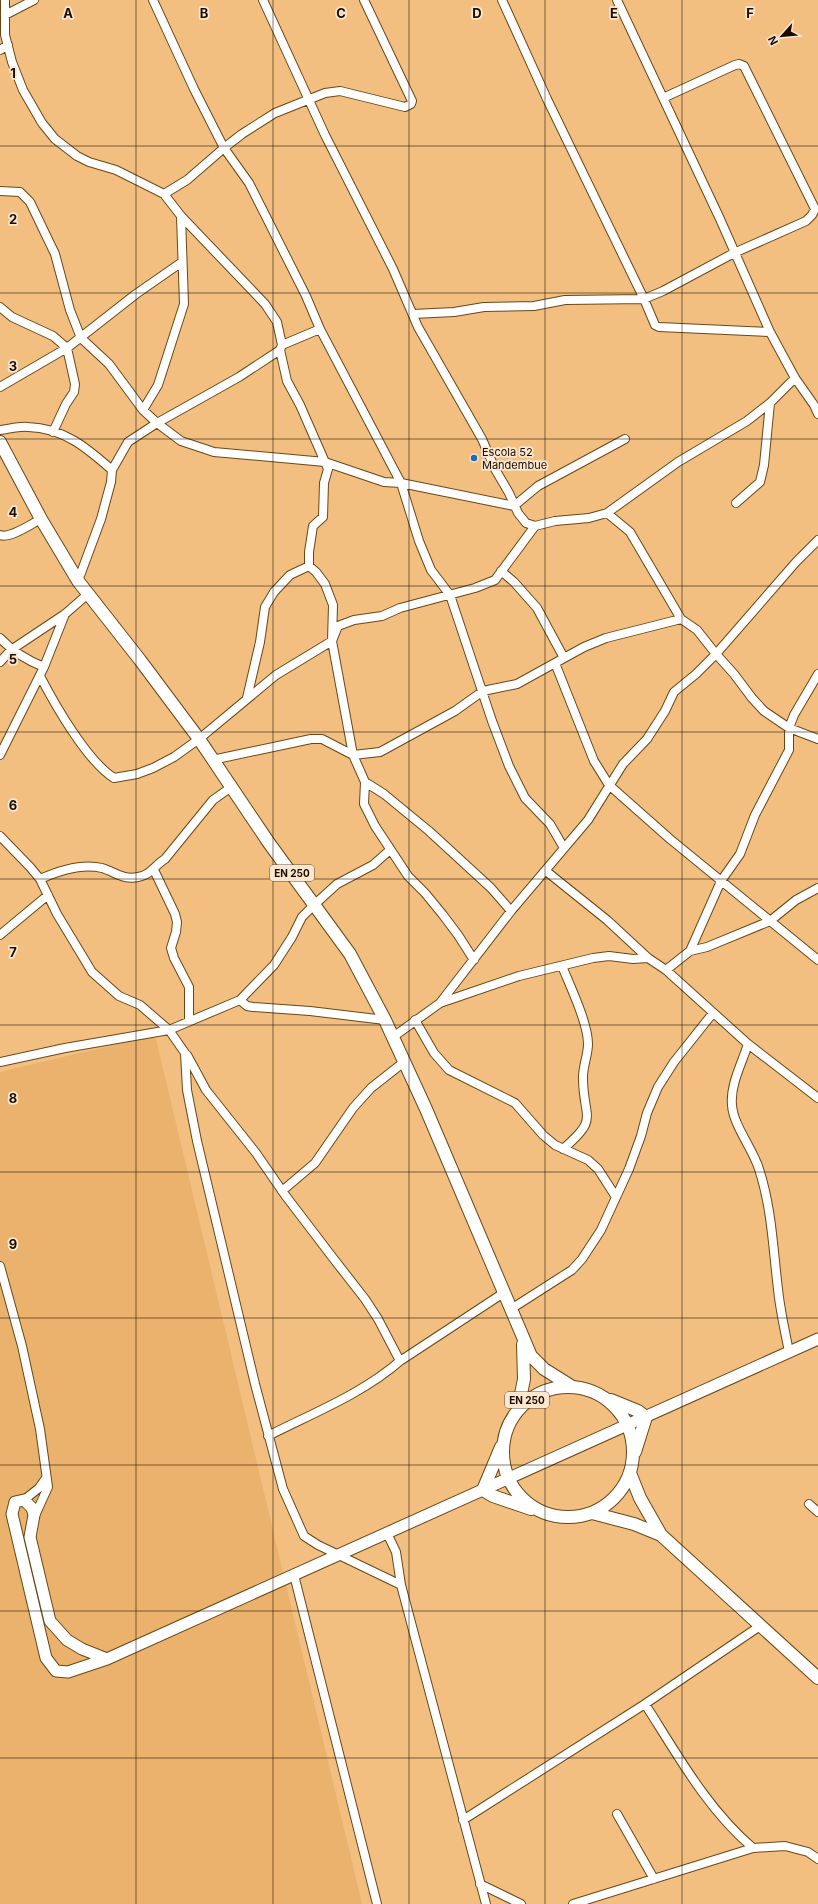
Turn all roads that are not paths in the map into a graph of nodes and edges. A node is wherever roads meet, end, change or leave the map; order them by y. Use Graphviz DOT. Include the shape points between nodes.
graph roads {
  1 [pos="4,0"];
  2 [pos="34,0"];
  3 [pos="153,0"];
  4 [pos="263,0"];
  5 [pos="364,0"];
  6 [pos="502,0"];
  7 [pos="617,0"];
  8 [pos="5,15"];
  9 [pos="2,34"];
  10 [pos="8,45"];
  11 [pos="0,50"];
  12 [pos="663,98"];
  13 [pos="309,99"];
  14 [pos="224,148"];
  15 [pos="0,191"];
  16 [pos="164,194"];
  17 [pos="181,216"];
  18 [pos="734,252"];
  19 [pos="182,262"];
  20 [pos="644,299"];
  21 [pos="0,307"];
  22 [pos="413,314"];
  23 [pos="320,329"];
  24 [pos="770,332"];
  25 [pos="81,338"];
  26 [pos="67,348"];
  27 [pos="281,348"];
  28 [pos="795,378"];
  29 [pos="0,388"];
  30 [pos="770,403"];
  31 [pos="143,410"];
  32 [pos="818,414"];
  33 [pos="157,423"];
  34 [pos="0,430"];
  35 [pos="53,432"];
  36 [pos="625,439"];
  37 [pos="1,447"];
  38 [pos="325,462"];
  39 [pos="112,470"];
  40 [pos="401,483"];
  41 [pos="736,504"];
  42 [pos="514,506"];
  43 [pos="607,513"];
  44 [pos="41,519"];
  45 [pos="535,526"];
  46 [pos="0,535"];
  47 [pos="818,540"];
  48 [pos="309,566"];
  49 [pos="501,571"];
  50 [pos="78,581"];
  51 [pos="88,594"];
  52 [pos="450,595"];
  53 [pos="65,614"];
  54 [pos="681,619"];
  55 [pos="0,638"];
  56 [pos="332,641"];
  57 [pos="11,650"];
  58 [pos="716,654"];
  59 [pos="564,658"];
  60 [pos="0,662"];
  61 [pos="556,663"];
  62 [pos="44,667"];
  63 [pos="818,674"];
  64 [pos="40,676"];
  65 [pos="483,691"];
  66 [pos="247,698"];
  67 [pos="789,728"];
  68 [pos="199,739"];
  69 [pos="818,739"];
  70 [pos="0,755"];
  71 [pos="353,755"];
  72 [pos="212,760"];
  73 [pos="365,782"];
  74 [pos="609,785"];
  75 [pos="230,788"];
  76 [pos="0,836"];
  77 [pos="564,848"];
  78 [pos="390,850"];
  79 [pos="154,870"];
  80 [pos="546,870"];
  81 [pos="40,879"];
  82 [pos="721,881"];
  83 [pos="818,888"];
  84 [pos="48,895"];
  85 [pos="314,905"];
  86 [pos="511,911"];
  87 [pos="770,921"];
  88 [pos="0,935"];
  89 [pos="690,951"];
  90 [pos="648,958"];
  91 [pos="474,960"];
  92 [pos="818,960"];
  93 [pos="562,966"];
  94 [pos="666,970"];
  95 [pos="240,1000"];
  96 [pos="440,1003"];
  97 [pos="713,1013"];
  98 [pos="385,1020"];
  99 [pos="415,1020"];
  100 [pos="190,1021"];
  101 [pos="169,1030"];
  102 [pos="393,1037"];
  103 [pos="748,1044"];
  104 [pos="185,1053"];
  105 [pos="0,1062"];
  106 [pos="404,1062"];
  107 [pos="818,1098"];
  108 [pos="563,1149"];
  109 [pos="282,1191"];
  110 [pos="616,1197"];
  111 [pos="0,1266"];
  112 [pos="505,1292"];
  113 [pos="511,1309"];
  114 [pos="523,1339"];
  115 [pos="818,1340"];
  116 [pos="789,1352"];
  117 [pos="400,1361"];
  118 [pos="571,1386"];
  119 [pos="604,1397"];
  120 [pos="518,1409"];
  121 [pos="646,1417"];
  122 [pos="628,1425"];
  123 [pos="268,1436"];
  124 [pos="502,1442"];
  125 [pos="633,1457"];
  126 [pos="630,1473"];
  127 [pos="46,1478"];
  128 [pos="508,1479"];
  129 [pos="483,1490"];
  130 [pos="24,1500"];
  131 [pos="809,1504"];
  132 [pos="818,1512"];
  133 [pos="543,1513"];
  134 [pos="592,1513"];
  135 [pos="32,1522"];
  136 [pos="387,1533"];
  137 [pos="661,1535"];
  138 [pos="338,1554"];
  139 [pos="294,1575"];
  140 [pos="401,1585"];
  141 [pos="760,1626"];
  142 [pos="107,1659"];
  143 [pos="818,1678"];
  144 [pos="645,1704"];
  145 [pos="617,1814"];
  146 [pos="463,1820"];
  147 [pos="753,1848"];
  148 [pos="818,1859"];
  149 [pos="654,1879"];
  150 [pos="480,1884"];
  151 [pos="377,1904"];
  152 [pos="486,1904"];
  153 [pos="521,1904"];
  154 [pos="573,1904"];
  1 -- 8 [label="street"];
  2 -- 8 [label="street"];
  3 -- 14 [label="street"];
  4 -- 13 [label="street"];
  5 -- 13 [label="street" via="412,101 405,107 340,91"];
  6 -- 20 [label="street"];
  7 -- 12 [label="street"];
  8 -- 9 [label="street"];
  9 -- 10 [label="street"];
  10 -- 11 [label="street"];
  10 -- 16 [label="street" via="23,90 42,123 55,139 89,162 116,170"];
  12 -- 18 [label="street"];
  12 -- 18 [label="street" via="735,65 744,66 814,209 806,221"];
  13 -- 14 [label="street" via="275,113"];
  13 -- 22 [label="street"];
  14 -- 16 [label="street" via="187,180"];
  14 -- 23 [label="street" via="249,183"];
  15 -- 25 [label="street" via="20,192 30,202 55,254 70,310"];
  16 -- 17 [label="street"];
  17 -- 19 [label="street"];
  17 -- 27 [label="street" via="265,304 277,322"];
  18 -- 20 [label="street"];
  18 -- 24 [label="street"];
  19 -- 25 [label="street"];
  19 -- 31 [label="street" via="184,304 158,385"];
  20 -- 22 [label="street" via="565,300 534,306"];
  20 -- 24 [label="street" via="655,324 659,327"];
  21 -- 26 [label="street" via="12,317 53,336"];
  22 -- 42 [label="street" via="482,438"];
  23 -- 27 [label="street"];
  23 -- 40 [label="street"];
  24 -- 28 [label="street"];
  25 -- 26 [label="street"];
  25 -- 31 [label="street" via="109,364"];
  26 -- 29 [label="street"];
  26 -- 35 [label="street" via="75,384 74,392"];
  27 -- 33 [label="street" via="238,377"];
  27 -- 38 [label="street" via="287,381"];
  28 -- 30 [label="street"];
  28 -- 32 [label="street"];
  30 -- 41 [label="street" via="760,482"];
  30 -- 43 [label="street" via="747,421 678,462"];
  31 -- 33 [label="street"];
  33 -- 38 [label="street" via="181,441 214,452"];
  33 -- 39 [label="street" via="128,442"];
  34 -- 35 [label="street" via="28,427"];
  35 -- 39 [label="street" via="75,439"];
  36 -- 42 [label="street" via="538,486"];
  37 -- 44 [label="main road, EN 250"];
  38 -- 40 [label="street" via="384,482"];
  38 -- 48 [label="street" via="328,470 324,484 323,516 313,526"];
  39 -- 50 [label="street" via="101,519"];
  40 -- 42 [label="street"];
  40 -- 52 [label="street" via="431,570"];
  42 -- 45 [label="street" via="526,523"];
  43 -- 45 [label="street" via="589,518 555,520"];
  43 -- 54 [label="street" via="630,532"];
  44 -- 46 [label="street" via="19,531"];
  44 -- 50 [label="main road, EN 250"];
  45 -- 49 [label="street"];
  47 -- 58 [label="street"];
  48 -- 56 [label="street" via="325,584 333,605"];
  48 -- 66 [label="street" via="290,575 274,592 265,607"];
  49 -- 52 [label="street" via="495,580"];
  49 -- 59 [label="street" via="537,608"];
  50 -- 51 [label="main road, EN 250"];
  51 -- 53 [label="street"];
  51 -- 68 [label="main road, EN 250"];
  52 -- 56 [label="street" via="400,608 382,616 354,620 338,626"];
  52 -- 65 [label="street"];
  53 -- 57 [label="street"];
  53 -- 62 [label="street"];
  54 -- 58 [label="street" via="697,630"];
  54 -- 59 [label="street" via="606,638"];
  55 -- 57 [label="street"];
  56 -- 66 [label="street" via="276,675"];
  56 -- 71 [label="street"];
  57 -- 60 [label="street"];
  57 -- 62 [label="street"];
  58 -- 67 [label="street" via="764,711"];
  58 -- 74 [label="street" via="674,692 647,739 623,764"];
  59 -- 61 [label="street"];
  61 -- 65 [label="street" via="517,684"];
  61 -- 74 [label="street" via="594,761"];
  62 -- 64 [label="street"];
  63 -- 67 [label="street"];
  64 -- 68 [label="street" via="72,733 103,771 114,778 153,768"];
  64 -- 70 [label="street"];
  65 -- 71 [label="street" via="455,710 380,752"];
  65 -- 77 [label="street" via="509,766 525,798 550,824"];
  66 -- 68 [label="street"];
  67 -- 69 [label="street"];
  67 -- 82 [label="street" via="790,750 755,815 740,854"];
  68 -- 72 [label="main road, EN 250"];
  71 -- 72 [label="street" via="322,740 311,739"];
  71 -- 73 [label="street"];
  72 -- 75 [label="main road, EN 250"];
  73 -- 78 [label="street" via="364,804"];
  73 -- 86 [label="street" via="384,794 429,831 491,888"];
  74 -- 77 [label="street" via="588,820"];
  74 -- 82 [label="street"];
  75 -- 79 [label="street" via="213,800"];
  75 -- 85 [label="main road, EN 250"];
  76 -- 81 [label="street"];
  77 -- 80 [label="street"];
  78 -- 85 [label="street" via="372,865 337,884"];
  78 -- 91 [label="street" via="408,876 458,934"];
  79 -- 81 [label="street" via="138,877 125,878 102,868 68,869 58,870"];
  79 -- 100 [label="street" via="177,922 171,948 176,964 189,987"];
  80 -- 86 [label="street"];
  80 -- 90 [label="street"];
  81 -- 84 [label="street"];
  82 -- 87 [label="street"];
  82 -- 89 [label="street"];
  83 -- 87 [label="street" via="796,900"];
  84 -- 88 [label="street"];
  84 -- 101 [label="street" via="92,972 119,996 140,1005"];
  85 -- 95 [label="street" via="302,917 274,965"];
  85 -- 98 [label="main road, EN 250" via="350,954"];
  86 -- 91 [label="street"];
  87 -- 89 [label="street" via="707,947"];
  87 -- 92 [label="street"];
  89 -- 94 [label="street"];
  90 -- 93 [label="street" via="604,957"];
  90 -- 94 [label="street"];
  91 -- 96 [label="street"];
  93 -- 96 [label="street" via="519,976"];
  93 -- 108 [label="street" via="588,1042 588,1055 582,1079 588,1119 585,1128"];
  94 -- 97 [label="street"];
  95 -- 98 [label="street" via="253,1007 310,1010"];
  95 -- 100 [label="street"];
  96 -- 99 [label="street"];
  97 -- 103 [label="street"];
  97 -- 110 [label="street" via="674,1062 658,1087 647,1113 630,1170"];
  98 -- 102 [label="main road, EN 250"];
  99 -- 102 [label="street"];
  99 -- 108 [label="street" via="434,1053 449,1070 515,1103 543,1135"];
  100 -- 101 [label="street"];
  101 -- 104 [label="street"];
  101 -- 105 [label="street"];
  102 -- 106 [label="main road, EN 250"];
  103 -- 107 [label="street"];
  103 -- 116 [label="street" via="734,1086 731,1104 733,1115 759,1168 762,1180 773,1233 778,1289"];
  104 -- 109 [label="street" via="206,1090 256,1153"];
  104 -- 123 [label="street" via="187,1090 197,1141"];
  106 -- 109 [label="street" via="371,1088 353,1108 315,1164"];
  106 -- 112 [label="main road, EN 250"];
  108 -- 110 [label="street" via="588,1160 598,1169"];
  109 -- 117 [label="street" via="365,1299"];
  110 -- 113 [label="street" via="601,1230 572,1270"];
  111 -- 127 [label="street" via="22,1346 40,1429"];
  112 -- 113 [label="main road, EN 250"];
  112 -- 117 [label="street"];
  113 -- 114 [label="main road, EN 250"];
  114 -- 118 [label="main road, EN 250" via="531,1356 544,1369"];
  114 -- 120 [label="main road, EN 250" via="524,1379"];
  115 -- 116 [label="street"];
  116 -- 121 [label="street"];
  117 -- 123 [label="street" via="366,1387"];
  118 -- 119 [label="main road, EN 250" via="588,1389"];
  118 -- 120 [label="main road, EN 250" via="551,1388 539,1393"];
  119 -- 121 [label="main road"];
  119 -- 122 [label="main road, EN 250" via="618,1410"];
  120 -- 124 [label="main road, EN 250" via="508,1425"];
  121 -- 122 [label="street"];
  121 -- 125 [label="main road"];
  122 -- 125 [label="main road, EN 250"];
  122 -- 128 [label="street"];
  123 -- 138 [label="street" via="283,1489 304,1536"];
  124 -- 128 [label="main road, EN 250" via="503,1461"];
  124 -- 129 [label="main road"];
  125 -- 126 [label="main road, EN 250"];
  126 -- 134 [label="main road, EN 250" via="622,1490 608,1504"];
  126 -- 137 [label="main road, EN 250" via="640,1498"];
  127 -- 130 [label="street" via="39,1488"];
  127 -- 135 [label="street" via="48,1487"];
  128 -- 129 [label="street"];
  128 -- 133 [label="main road, EN 250" via="529,1505"];
  129 -- 133 [label="main road" via="493,1496"];
  129 -- 136 [label="street"];
  130 -- 135 [label="street" via="32,1508"];
  130 -- 142 [label="street" via="15,1502 12,1514 46,1658 56,1671 61,1673"];
  131 -- 132 [label="street"];
  133 -- 134 [label="main road, EN 250" via="559,1517"];
  134 -- 137 [label="main road, EN 250" via="634,1524"];
  135 -- 142 [label="street" via="30,1537 50,1621 67,1640"];
  136 -- 138 [label="street"];
  136 -- 140 [label="street" via="396,1552"];
  137 -- 141 [label="main road, EN 250"];
  138 -- 139 [label="street"];
  138 -- 140 [label="street"];
  139 -- 142 [label="street"];
  139 -- 151 [label="street"];
  140 -- 146 [label="street"];
  141 -- 143 [label="main road, EN 250"];
  141 -- 144 [label="street"];
  144 -- 146 [label="street"];
  144 -- 147 [label="street" via="696,1784 736,1833"];
  145 -- 149 [label="street"];
  146 -- 150 [label="street"];
  147 -- 148 [label="street" via="785,1846 808,1852"];
  147 -- 149 [label="street"];
  149 -- 154 [label="street"];
  150 -- 152 [label="street"];
  150 -- 153 [label="street"];
}
